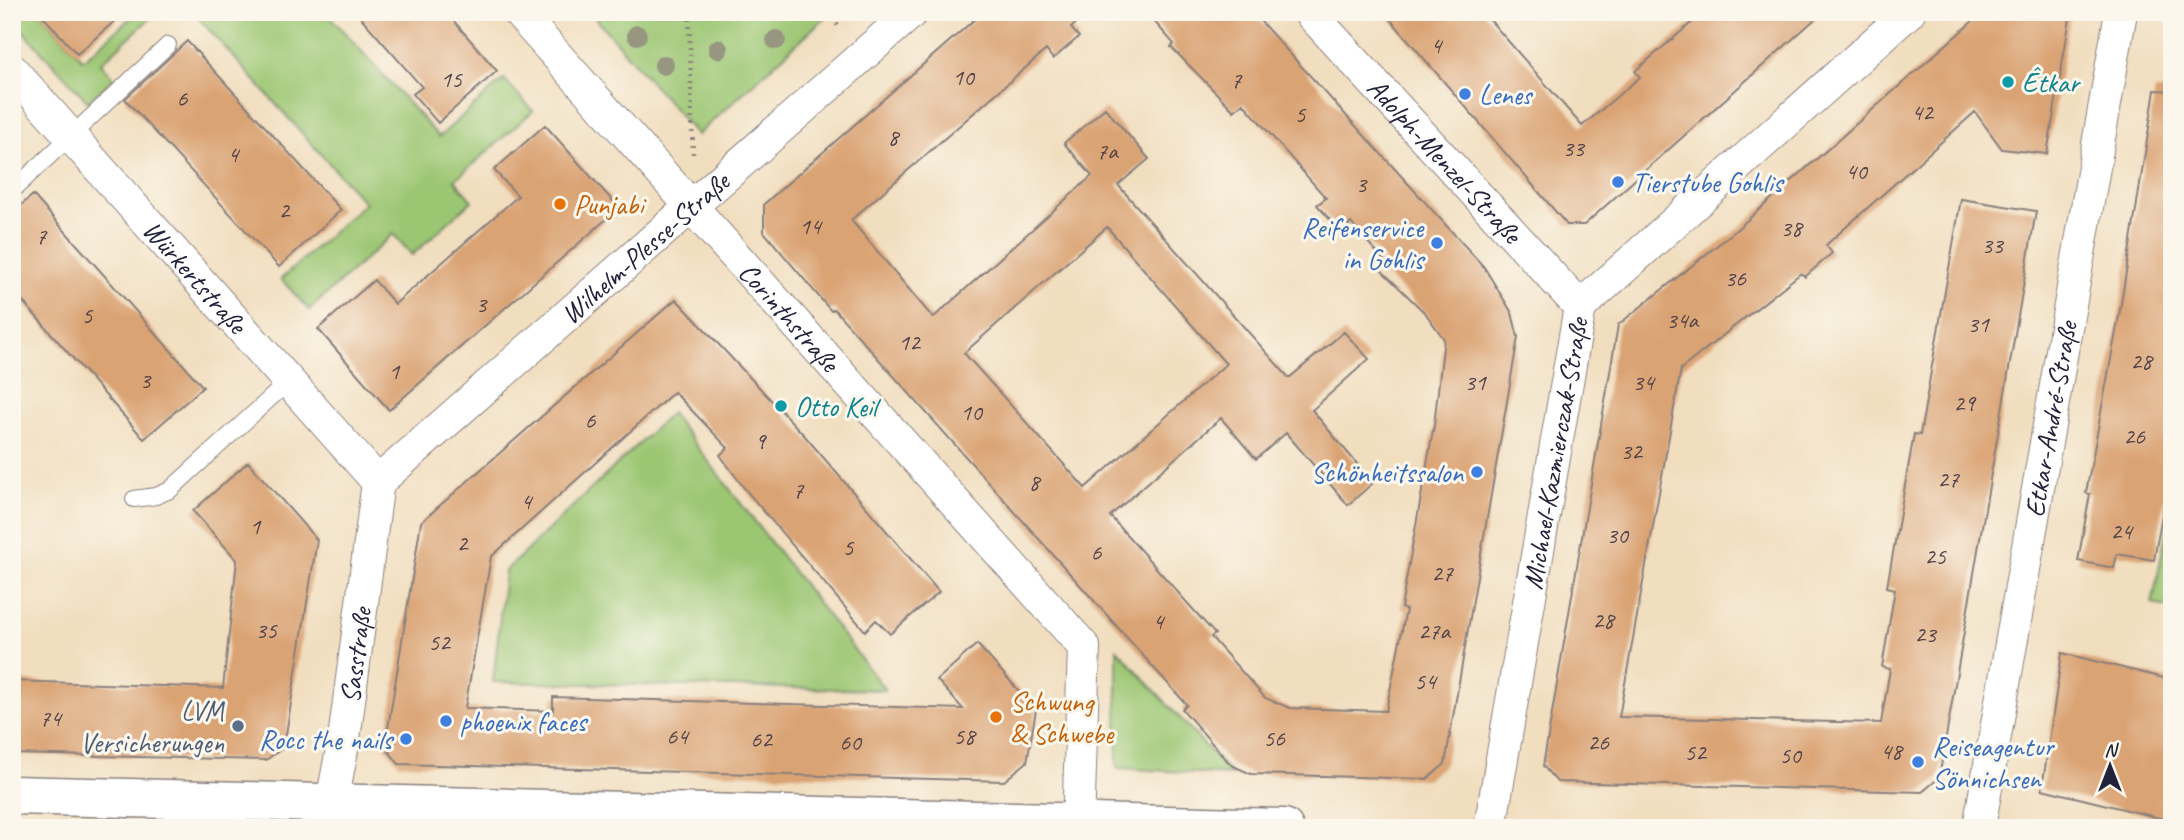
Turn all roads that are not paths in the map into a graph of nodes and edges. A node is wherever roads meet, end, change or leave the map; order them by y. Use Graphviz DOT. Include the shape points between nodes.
graph roads {
  1 [pos="518,12"];
  2 [pos="912,12"];
  3 [pos="1309,12"];
  4 [pos="1909,12"];
  5 [pos="2121,12"];
  6 [pos="169,45"];
  7 [pos="12,70"];
  8 [pos="70,136"];
  9 [pos="12,191"];
  10 [pos="694,207"];
  11 [pos="1580,307"];
  12 [pos="289,381"];
  13 [pos="379,482"];
  14 [pos="134,499"];
  15 [pos="12,795"];
  16 [pos="330,815"];
  17 [pos="1079,825"];
  18 [pos="1284,828"];
  19 [pos="1490,828"];
  20 [pos="1979,828"];
  1 -- 10 [label="street, Corinthstraße"];
  2 -- 10 [label="street, Wilhelm-Plesse-Straße"];
  3 -- 11 [label="street, Adolph-Menzel-Straße"];
  4 -- 11 [label="street, Michael-Kazmierczak-Straße"];
  5 -- 20 [label="street, Etkar-André-Straße"];
  6 -- 8 [label="lane"];
  7 -- 8 [label="street, Würkertstraße"];
  8 -- 9 [label="lane"];
  8 -- 12 [label="street, Würkertstraße"];
  10 -- 13 [label="street, Wilhelm-Plesse-Straße"];
  10 -- 17 [label="street, Corinthstraße" via="1084,648"];
  11 -- 19 [label="street, Michael-Kazmierczak-Straße"];
  12 -- 13 [label="street, Würkertstraße"];
  12 -- 14 [label="lane" via="177,485 156,496"];
  13 -- 16 [label="street, Sasstraße"];
  15 -- 16 [label="main road"];
  16 -- 17 [label="main road"];
  17 -- 18 [label="main road"];
}
